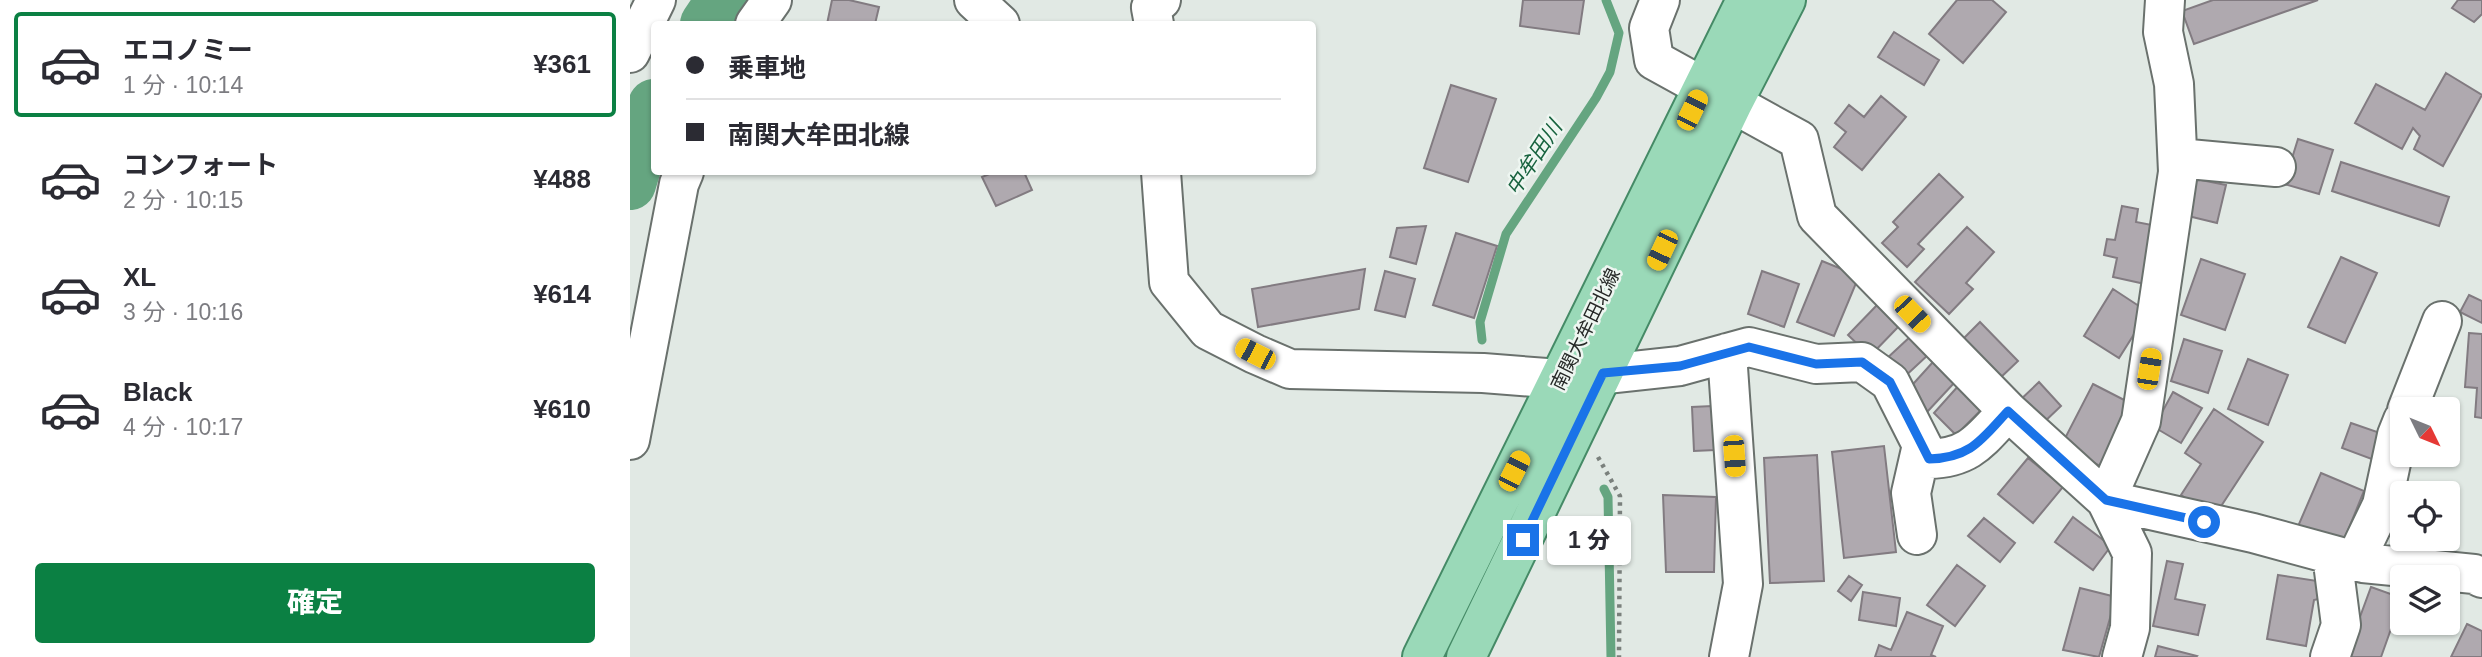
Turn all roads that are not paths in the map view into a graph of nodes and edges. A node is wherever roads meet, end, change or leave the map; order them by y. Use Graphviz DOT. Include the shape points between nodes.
graph roads {
  1 [pos="656,0"];
  2 [pos="772,0"];
  3 [pos="974,0"];
  4 [pos="1161,0"];
  5 [pos="1660,0"];
  6 [pos="1746,0"];
  7 [pos="1786,0"];
  8 [pos="2165,0"];
  9 [pos="757,21"];
  10 [pos="997,21"];
  11 [pos="1153,21"];
  12 [pos="630,53"];
  13 [pos="1718,94"];
  14 [pos="2178,158"];
  15 [pos="2276,167"];
  16 [pos="683,175"];
  17 [pos="1158,175"];
  18 [pos="2442,321"];
  19 [pos="1727,354"];
  20 [pos="1603,373"];
  21 [pos="1560,379"];
  22 [pos="2412,397"];
  23 [pos="2008,411"];
  24 [pos="630,440"];
  25 [pos="1922,445"];
  26 [pos="2390,467"];
  27 [pos="2106,500"];
  28 [pos="1917,535"];
  29 [pos="2343,558"];
  30 [pos="2482,578"];
  31 [pos="1422,657"];
  32 [pos="1466,657"];
  33 [pos="1729,657"];
  34 [pos="2122,657"];
  35 [pos="2330,657"];
  1 -- 12 [label="street"];
  2 -- 9 [label="street"];
  3 -- 10 [label="street"];
  4 -- 11 [label="street" via="1151,8"];
  5 -- 13 [label="street" via="1649,28 1654,60"];
  6 -- 13 [label="main road, 南関大牟田北線"];
  7 -- 13 [label="main road, 南関大牟田北線"];
  8 -- 14 [label="street" via="2163,32 2174,84"];
  13 -- 20 [label="main road, 南関大牟田北線"];
  13 -- 21 [label="main road, 南関大牟田北線"];
  13 -- 23 [label="street" via="1799,140 1817,216"];
  14 -- 15 [label="street"];
  14 -- 27 [label="street" via="2141,421"];
  16 -- 24 [label="street"];
  17 -- 21 [label="street" via="1169,282 1208,330 1255,354 1290,369"];
  18 -- 22 [label="street"];
  19 -- 20 [label="street" via="1680,366"];
  19 -- 25 [label="street" via="1749,347 1816,364 1862,362 1890,382"];
  19 -- 33 [label="street" via="1743,584"];
  20 -- 21 [label="street"];
  20 -- 32 [label="main road, 南関大牟田北線"];
  21 -- 31 [label="main road, 南関大牟田北線"];
  23 -- 25 [label="street" via="1976,445 1951,458 1929,459"];
  23 -- 27 [label="street"];
  25 -- 28 [label="street" via="1911,493"];
  26 -- 29 [label="street" via="2382,505"];
  27 -- 29 [label="street"];
  27 -- 34 [label="street" via="2132,553 2130,628"];
  29 -- 30 [label="street"];
  29 -- 35 [label="street" via="2341,625"];
}
